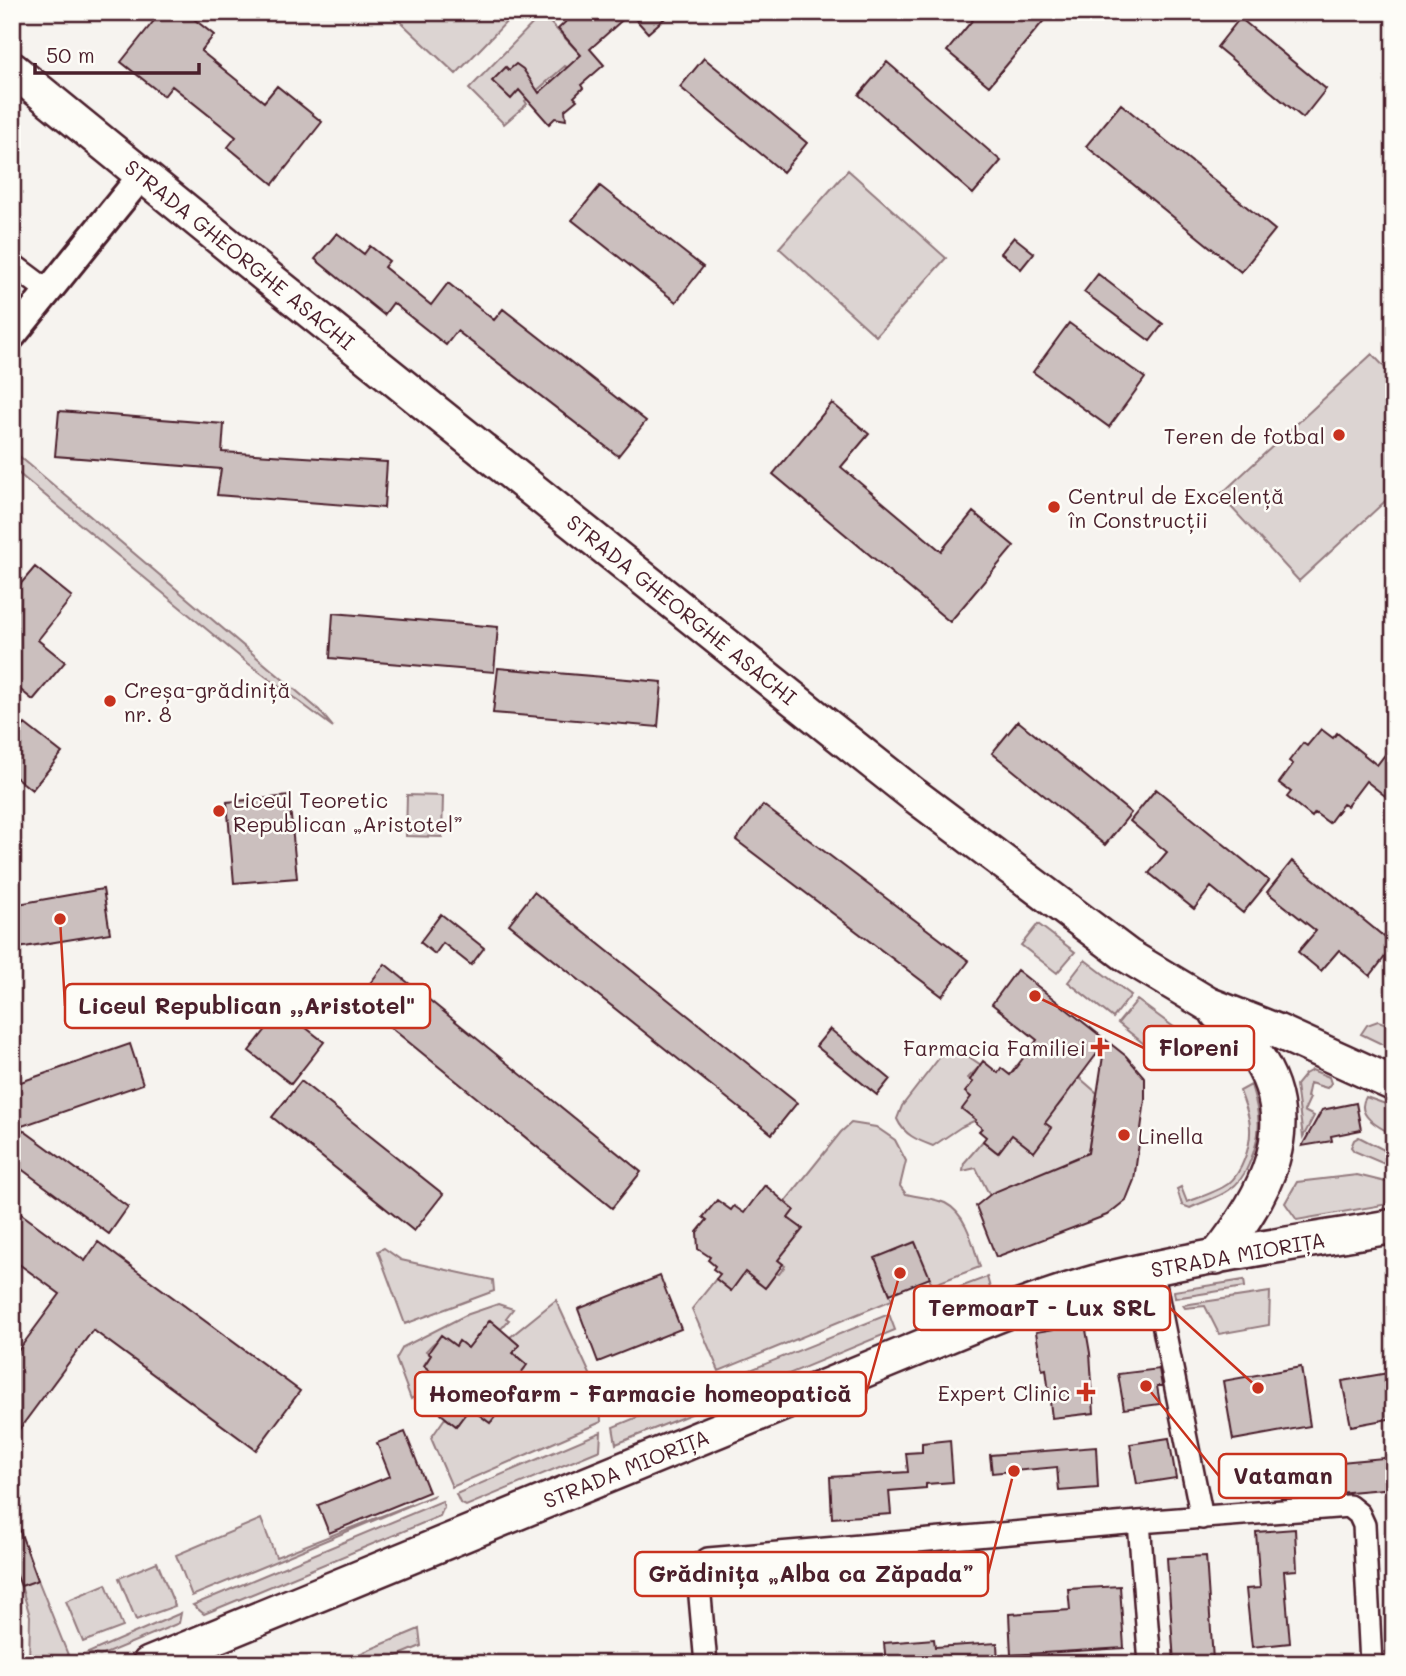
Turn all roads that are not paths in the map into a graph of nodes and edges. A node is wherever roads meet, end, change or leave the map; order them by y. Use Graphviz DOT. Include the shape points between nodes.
graph roads {
  1 [pos="12,69"];
  2 [pos="142,175"];
  3 [pos="12,264"];
  4 [pos="48,291"];
  5 [pos="12,336"];
  6 [pos="1208,1004"];
  7 [pos="1394,1084"];
  8 [pos="1394,1226"];
  9 [pos="1216,1257"];
  10 [pos="1152,1269"];
  11 [pos="1202,1518"];
  12 [pos="1139,1522"];
  13 [pos="183,1657"];
  14 [pos="149,1664"];
  15 [pos="706,1664"];
  16 [pos="1150,1664"];
  17 [pos="1371,1664"];
  1 -- 2 [label="main road, STRADA GHEORGHE ASACHI"];
  2 -- 4 [label="street"];
  2 -- 6 [label="main road, STRADA GHEORGHE ASACHI" via="914,795 1128,956"];
  3 -- 4 [label="street"];
  4 -- 5 [label="street"];
  6 -- 7 [label="main road, STRADA GHEORGHE ASACHI"];
  6 -- 9 [label="main road" via="1254,1053 1269,1079 1277,1127 1276,1154 1260,1195"];
  8 -- 9 [label="main road, STRADA MIORIȚA"];
  9 -- 10 [label="main road, STRADA MIORIȚA"];
  10 -- 11 [label="street"];
  10 -- 13 [label="main road, STRADA MIORIȚA" via="1072,1289 1007,1312"];
  11 -- 12 [label="street"];
  11 -- 17 [label="street" via="1349,1506 1359,1514"];
  12 -- 15 [label="street" via="708,1559 700,1564 698,1574"];
  12 -- 16 [label="street"];
  13 -- 14 [label="main road, STRADA MIORIȚA"];
}
